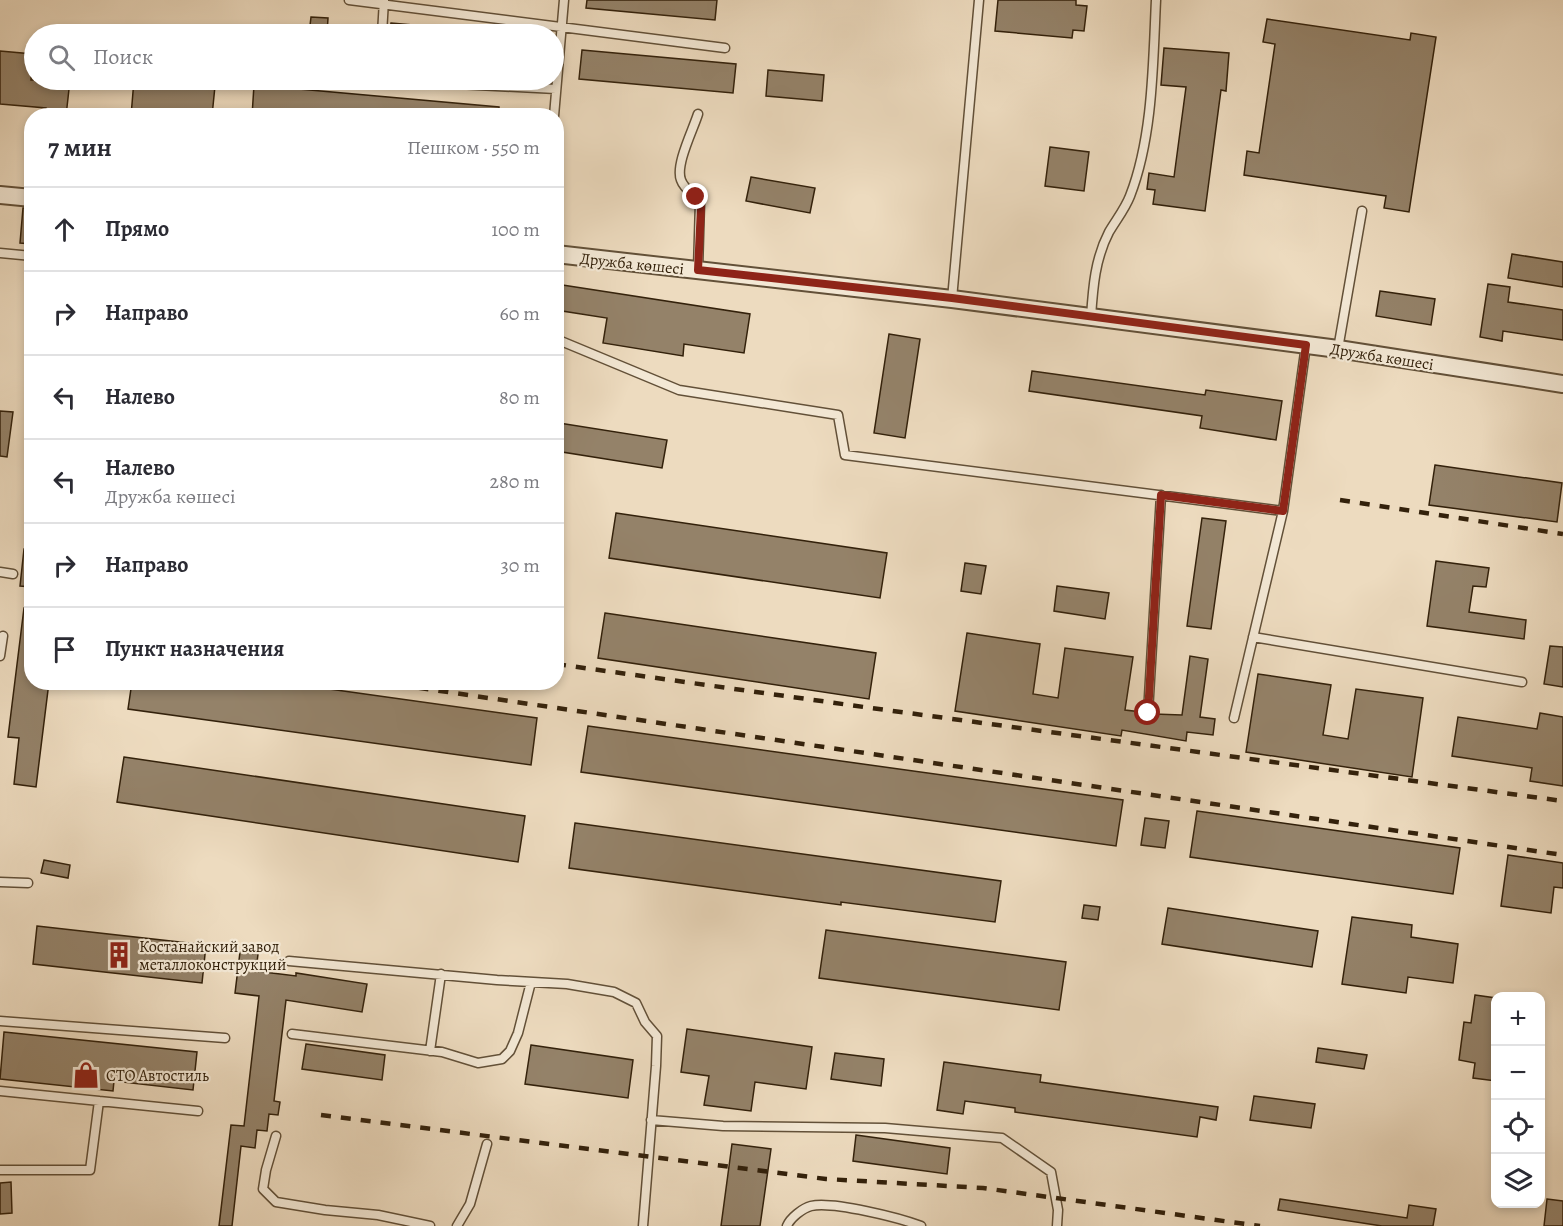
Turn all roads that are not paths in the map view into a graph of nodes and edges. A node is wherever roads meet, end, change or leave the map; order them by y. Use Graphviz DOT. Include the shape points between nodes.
graph roads {
  1 [pos="349,0"];
  2 [pos="564,0"];
  3 [pos="979,0"];
  4 [pos="1156,0"];
  5 [pos="384,2"];
  6 [pos="383,24"];
  7 [pos="540,24"];
  8 [pos="561,24"];
  9 [pos="564,27"];
  10 [pos="725,48"];
  11 [pos="556,90"];
  12 [pos="555,108"];
  13 [pos="698,114"];
  14 [pos="0,195"];
  15 [pos="24,197"];
  16 [pos="1362,211"];
  17 [pos="0,253"];
  18 [pos="24,255"];
  19 [pos="564,255"];
  20 [pos="698,270"];
  21 [pos="952,298"];
  22 [pos="1091,317"];
  23 [pos="564,342"];
  24 [pos="1306,345"];
  25 [pos="1338,349"];
  26 [pos="1563,384"];
  27 [pos="1161,495"];
  28 [pos="1283,511"];
  29 [pos="0,572"];
  30 [pos="13,574"];
  31 [pos="3,636"];
  32 [pos="1253,637"];
  33 [pos="0,656"];
  34 [pos="1522,682"];
  35 [pos="1148,713"];
  36 [pos="1234,718"];
  37 [pos="0,882"];
  38 [pos="28,883"];
  39 [pos="289,961"];
  40 [pos="441,974"];
  41 [pos="531,982"];
  42 [pos="0,1021"];
  43 [pos="292,1034"];
  44 [pos="225,1038"];
  45 [pos="430,1051"];
  46 [pos="0,1091"];
  47 [pos="99,1101"];
  48 [pos="198,1111"];
  49 [pos="651,1120"];
  50 [pos="276,1136"];
  51 [pos="487,1144"];
  52 [pos="0,1170"];
  53 [pos="430,1226"];
  54 [pos="457,1226"];
  55 [pos="643,1226"];
  56 [pos="787,1226"];
  57 [pos="921,1226"];
  58 [pos="1057,1226"];
  1 -- 5 [label="lane"];
  2 -- 8 [label="lane"];
  3 -- 21 [label="lane"];
  4 -- 22 [label="lane" via="1151,96 1141,160 1130,198 1100,252 1093,277"];
  5 -- 6 [label="lane"];
  5 -- 7 [label="lane"];
  9 -- 10 [label="lane"];
  11 -- 12 [label="lane"];
  13 -- 20 [label="lane" via="679,169 681,180 700,202"];
  14 -- 15 [label="street"];
  16 -- 25 [label="lane"];
  17 -- 18 [label="lane"];
  19 -- 20 [label="street, Дружба көшесі"];
  20 -- 21 [label="street, Дружба көшесі"];
  21 -- 22 [label="street, Дружба көшесі"];
  22 -- 24 [label="street, Дружба көшесі"];
  23 -- 27 [label="lane" via="679,390 838,415 845,456"];
  24 -- 25 [label="street, Дружба көшесі"];
  24 -- 28 [label="lane"];
  25 -- 26 [label="street, Дружба көшесі"];
  27 -- 28 [label="lane"];
  27 -- 35 [label="lane"];
  28 -- 32 [label="lane"];
  29 -- 30 [label="lane"];
  31 -- 33 [label="lane"];
  32 -- 34 [label="lane"];
  32 -- 36 [label="lane"];
  37 -- 38 [label="lane"];
  39 -- 40 [label="lane"];
  40 -- 41 [label="lane"];
  40 -- 45 [label="lane"];
  41 -- 45 [label="lane" via="518,1033 502,1059 478,1062"];
  41 -- 49 [label="lane" via="614,992 636,1003 657,1036"];
  42 -- 44 [label="lane"];
  43 -- 45 [label="lane"];
  46 -- 47 [label="lane"];
  47 -- 48 [label="lane"];
  47 -- 52 [label="lane" via="90,1170"];
  49 -- 55 [label="lane"];
  49 -- 58 [label="lane" via="723,1126 885,1128 1002,1138 1051,1172"];
  50 -- 53 [label="lane" via="263,1189 276,1202"];
  51 -- 54 [label="lane" via="470,1204"];
  56 -- 57 [label="lane" via="789,1220 810,1206 892,1216"];
}
